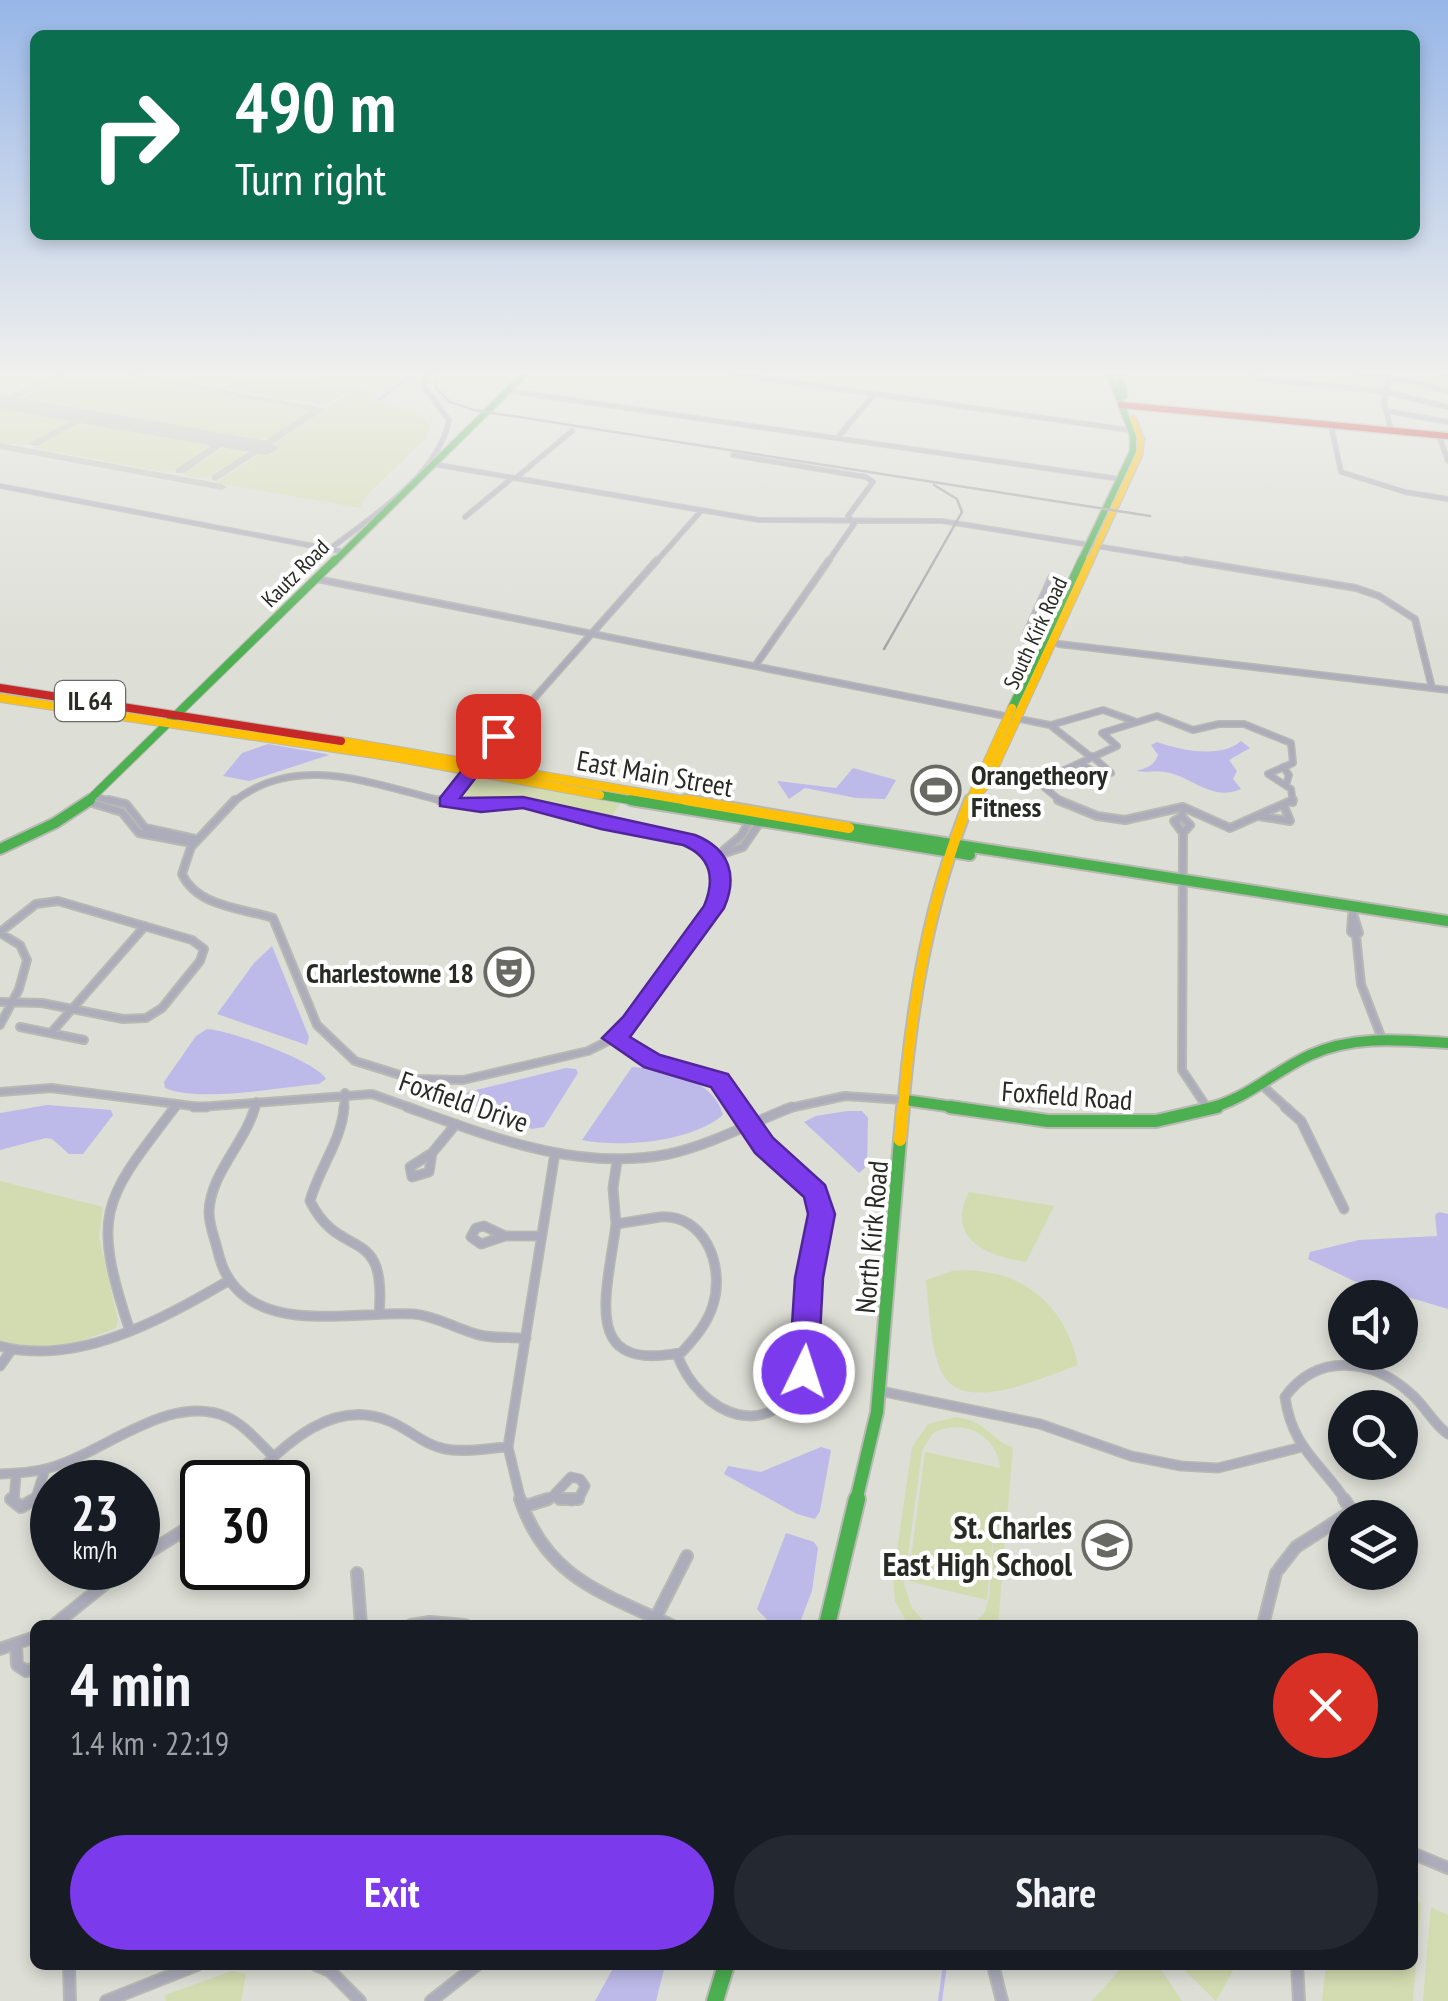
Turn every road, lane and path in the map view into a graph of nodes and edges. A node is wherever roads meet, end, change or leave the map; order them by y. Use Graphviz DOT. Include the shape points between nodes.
graph roads {
  1 [pos="420,467"];
  2 [pos="429,467"];
  3 [pos="452,467"];
  4 [pos="527,467"];
  5 [pos="802,467"];
  6 [pos="1040,467"];
  7 [pos="1131,467"];
  8 [pos="1341,467"];
  9 [pos="514,478"];
  10 [pos="1124,480"];
  11 [pos="0,486"];
  12 [pos="1448,499"];
  13 [pos="702,510"];
  14 [pos="466,517"];
  15 [pos="853,521"];
  16 [pos="1093,545"];
  17 [pos="329,549"];
  18 [pos="345,552"];
  19 [pos="1051,578"];
  20 [pos="317,579"];
  21 [pos="591,633"];
  22 [pos="1045,644"];
  23 [pos="755,666"];
  24 [pos="0,688"];
  25 [pos="1432,688"];
  26 [pos="1448,690"];
  27 [pos="0,698"];
  28 [pos="1012,718"];
  29 [pos="176,719"];
  30 [pos="1134,721"];
  31 [pos="1050,725"];
  32 [pos="1092,757"];
  33 [pos="1079,762"];
  34 [pos="1283,767"];
  35 [pos="469,771"];
  36 [pos="1286,785"];
  37 [pos="91,799"];
  38 [pos="445,802"];
  39 [pos="1284,806"];
  40 [pos="1183,807"];
  41 [pos="1260,816"];
  42 [pos="756,818"];
  43 [pos="194,841"];
  44 [pos="701,844"];
  45 [pos="732,845"];
  46 [pos="0,849"];
  47 [pos="952,849"];
  48 [pos="739,850"];
  49 [pos="711,856"];
  50 [pos="722,873"];
  51 [pos="1184,882"];
  52 [pos="709,910"];
  53 [pos="1352,912"];
  54 [pos="1448,921"];
  55 [pos="145,926"];
  56 [pos="0,933"];
  57 [pos="1356,935"];
  58 [pos="0,1002"];
  59 [pos="12,1002"];
  60 [pos="72,1009"];
  61 [pos="0,1025"];
  62 [pos="20,1027"];
  63 [pos="52,1033"];
  64 [pos="614,1038"];
  65 [pos="84,1040"];
  66 [pos="1383,1040"];
  67 [pos="1448,1044"];
  68 [pos="1264,1086"];
  69 [pos="0,1092"];
  70 [pos="345,1093"];
  71 [pos="905,1100"];
  72 [pos="256,1102"];
  73 [pos="175,1106"];
  74 [pos="1210,1110"];
  75 [pos="748,1121"];
  76 [pos="456,1124"];
  77 [pos="432,1153"];
  78 [pos="555,1153"];
  79 [pos="617,1161"];
  80 [pos="1344,1209"];
  81 [pos="616,1224"];
  82 [pos="505,1236"];
  83 [pos="542,1236"];
  84 [pos="228,1281"];
  85 [pos="379,1314"];
  86 [pos="129,1328"];
  87 [pos="526,1338"];
  88 [pos="0,1346"];
  89 [pos="12,1349"];
  90 [pos="676,1354"];
  91 [pos="0,1366"];
  92 [pos="880,1391"];
  93 [pos="1448,1434"];
  94 [pos="508,1447"];
  95 [pos="1298,1448"];
  96 [pos="274,1456"];
  97 [pos="76,1460"];
  98 [pos="270,1460"];
  99 [pos="0,1474"];
  100 [pos="30,1474"];
  101 [pos="16,1476"];
  102 [pos="552,1497"];
  103 [pos="30,1502"];
  104 [pos="523,1507"];
  105 [pos="687,1556"];
  106 [pos="357,1573"];
  107 [pos="97,1590"];
  108 [pos="60,1620"];
  109 [pos="361,1620"];
  110 [pos="652,1620"];
  111 [pos="655,1620"];
  112 [pos="828,1620"];
  113 [pos="1264,1620"];
  114 [pos="30,1639"];
  115 [pos="16,1645"];
  116 [pos="0,1649"];
  117 [pos="30,1669"];
  118 [pos="1418,1856"];
  119 [pos="1448,1868"];
  120 [pos="69,1970"];
  121 [pos="184,1970"];
  122 [pos="328,1970"];
  123 [pos="471,1970"];
  124 [pos="725,1970"];
  125 [pos="994,1970"];
  126 [pos="1297,1970"];
  127 [pos="70,2001"];
  128 [pos="106,2001"];
  129 [pos="360,2001"];
  130 [pos="431,2001"];
  131 [pos="716,2001"];
  132 [pos="1002,2001"];
  133 [pos="1299,2001"];
  1 -- 17 [label="street"];
  2 -- 18 [label="main road, Kautz Road"];
  3 -- 9 [label="street"];
  4 -- 9 [label="street"];
  5 -- 15 [label="street" via="872,480 848,516"];
  6 -- 10 [label="street"];
  7 -- 10 [label="main road"];
  8 -- 12 [label="street" via="1406,492"];
  9 -- 13 [label="street"];
  9 -- 14 [label="street"];
  10 -- 16 [label="main road, South Kirk Road"];
  11 -- 17 [label="street"];
  13 -- 15 [label="street" via="788,523"];
  13 -- 21 [label="street"];
  15 -- 16 [label="street" via="942,521"];
  15 -- 23 [label="street"];
  16 -- 22 [label="main road, South Kirk Road"];
  16 -- 25 [label="street" via="1379,596 1418,623"];
  17 -- 18 [label="street"];
  18 -- 20 [label="main road, Kautz Road"];
  19 -- 22 [label="street" via="1025,640"];
  20 -- 21 [label="street"];
  20 -- 29 [label="main road, Kautz Road"];
  21 -- 23 [label="street"];
  21 -- 35 [label="street"];
  22 -- 25 [label="street"];
  22 -- 28 [label="main road, South Kirk Road"];
  23 -- 28 [label="street"];
  24 -- 29 [label="main road, East Main Street / IL 64"];
  25 -- 26 [label="street"];
  27 -- 29 [label="main road, East Main Street / IL 64"];
  28 -- 31 [label="street"];
  28 -- 47 [label="main road, South Kirk Road"];
  29 -- 35 [label="main road, East Main Street / IL 64"];
  29 -- 37 [label="main road, Kautz Road"];
  30 -- 31 [label="street" via="1118,709 1098,707"];
  30 -- 32 [label="street" via="1102,733 1117,746"];
  30 -- 34 [label="street" via="1156,714 1193,730 1222,721 1262,726 1291,743 1293,763"];
  31 -- 32 [label="street"];
  32 -- 33 [label="street"];
  32 -- 33 [label="street" via="1111,773 1100,776"];
  33 -- 40 [label="street" via="1038,782 1069,809 1134,820"];
  34 -- 36 [label="street"];
  34 -- 36 [label="street" via="1268,774"];
  35 -- 38 [label="street"];
  35 -- 42 [label="main road, East Main Street / IL 64"];
  36 -- 39 [label="street" via="1293,802"];
  37 -- 43 [label="street" via="122,812 139,833"];
  37 -- 46 [label="main road, Kautz Road"];
  38 -- 43 [label="street" via="300,772 250,790"];
  38 -- 44 [label="street" via="523,802"];
  39 -- 41 [label="street"];
  39 -- 41 [label="street" via="1290,821"];
  40 -- 41 [label="street" via="1230,828"];
  40 -- 51 [label="street" via="1190,825 1183,833"];
  42 -- 45 [label="street"];
  42 -- 47 [label="main road, East Main Street / IL 64"];
  42 -- 48 [label="street" via="749,842"];
  43 -- 64 [label="street" via="182,861 184,883 273,918 317,1025 354,1061 414,1079 463,1080 588,1051"];
  44 -- 45 [label="street"];
  44 -- 49 [label="street"];
  45 -- 49 [label="street"];
  47 -- 51 [label="main road, East Main Street / IL 64"];
  47 -- 71 [label="main road, North Kirk Road" via="920,960"];
  48 -- 49 [label="street"];
  48 -- 50 [label="street"];
  49 -- 50 [label="street"];
  49 -- 52 [label="street" via="716,885"];
  50 -- 52 [label="street" via="721,894"];
  51 -- 53 [label="main road, East Main Street / IL 64"];
  51 -- 74 [label="street" via="1182,1070"];
  52 -- 64 [label="street"];
  53 -- 54 [label="main road, East Main Street / IL 64"];
  53 -- 57 [label="street"];
  55 -- 56 [label="street" via="53,900 30,907"];
  55 -- 60 [label="street"];
  55 -- 60 [label="street" via="204,950 162,1008 135,1020"];
  56 -- 59 [label="street" via="20,945 27,960"];
  57 -- 66 [label="street" via="1361,984"];
  58 -- 59 [label="street"];
  59 -- 60 [label="street"];
  59 -- 61 [label="street"];
  60 -- 63 [label="street"];
  62 -- 63 [label="street"];
  63 -- 65 [label="street"];
  64 -- 75 [label="street" via="652,1061 719,1080"];
  66 -- 67 [label="main road, Foxfield Road"];
  66 -- 68 [label="main road, Foxfield Road" via="1318,1051"];
  68 -- 74 [label="main road, Foxfield Road"];
  68 -- 80 [label="street" via="1301,1121"];
  69 -- 73 [label="street, Foxfield Drive" via="72,1087"];
  70 -- 72 [label="street, Foxfield Drive"];
  70 -- 76 [label="street, Foxfield Drive" via="390,1098"];
  70 -- 85 [label="street" via="339,1138 316,1174 310,1202 324,1227 369,1250 378,1263"];
  71 -- 74 [label="main road, Foxfield Road" via="1108,1124"];
  71 -- 75 [label="street, Foxfield Drive" via="830,1098"];
  71 -- 92 [label="main road, North Kirk Road"];
  72 -- 73 [label="street, Foxfield Drive"];
  72 -- 84 [label="street" via="209,1210"];
  73 -- 86 [label="street" via="106,1215 106,1244"];
  75 -- 79 [label="street, Foxfield Drive" via="673,1153"];
  75 -- 90 [label="street" via="776,1158 813,1188 821,1207 802,1382 776,1409 738,1414 707,1400"];
  76 -- 77 [label="street"];
  76 -- 78 [label="street, Foxfield Drive"];
  78 -- 79 [label="street, Foxfield Drive"];
  78 -- 83 [label="street"];
  79 -- 81 [label="street"];
  81 -- 90 [label="street" via="608,1333 627,1354"];
  81 -- 90 [label="street" via="682,1218 708,1246 715,1302 701,1332"];
  82 -- 83 [label="street"];
  83 -- 87 [label="street"];
  84 -- 85 [label="street" via="281,1313"];
  84 -- 86 [label="street"];
  85 -- 87 [label="street" via="429,1316 477,1335"];
  86 -- 89 [label="street" via="39,1354"];
  87 -- 94 [label="street"];
  88 -- 89 [label="street"];
  89 -- 91 [label="street"];
  92 -- 95 [label="street" via="1040,1424 1132,1456 1205,1469"];
  92 -- 112 [label="main road, North Kirk Road"];
  93 -- 95 [label="street" via="1392,1379 1330,1363 1302,1375 1285,1398"];
  94 -- 96 [label="street" via="442,1448 387,1420 354,1413 316,1424"];
  94 -- 104 [label="street"];
  95 -- 113 [label="street" via="1352,1511 1296,1547 1278,1571"];
  96 -- 97 [label="street" via="226,1416 192,1410"];
  96 -- 98 [label="street"];
  99 -- 101 [label="street"];
  100 -- 101 [label="street"];
  101 -- 103 [label="street" via="11,1499 21,1507"];
  102 -- 104 [label="street"];
  104 -- 110 [label="street" via="534,1539 552,1562"];
  105 -- 111 [label="street"];
  106 -- 109 [label="street"];
  107 -- 108 [label="street"];
  114 -- 115 [label="street"];
  115 -- 116 [label="street"];
  115 -- 117 [label="street" via="17,1665"];
  118 -- 119 [label="street"];
  120 -- 127 [label="street"];
  121 -- 128 [label="street"];
  122 -- 129 [label="street"];
  123 -- 130 [label="street"];
  124 -- 131 [label="main road"];
  125 -- 132 [label="street"];
  126 -- 133 [label="street"];
}
